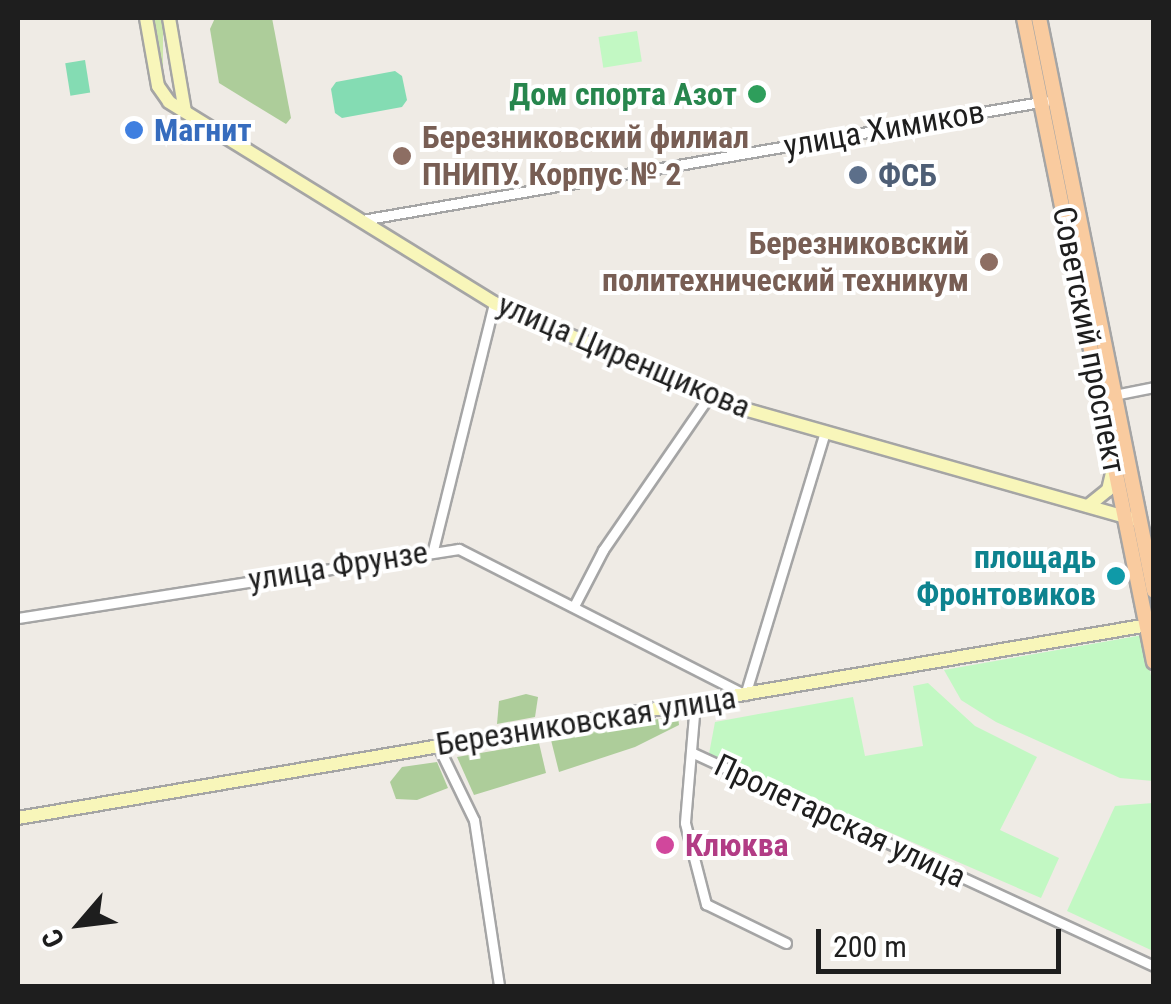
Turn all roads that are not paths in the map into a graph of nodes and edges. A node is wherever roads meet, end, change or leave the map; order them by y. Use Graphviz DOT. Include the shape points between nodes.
graph roads {
  1 [pos="146,18"];
  2 [pos="169,18"];
  3 [pos="1024,18"];
  4 [pos="1039,18"];
  5 [pos="1048,100"];
  6 [pos="185,112"];
  7 [pos="359,220"];
  8 [pos="494,303"];
  9 [pos="1154,388"];
  10 [pos="1114,395"];
  11 [pos="708,398"];
  12 [pos="824,432"];
  13 [pos="1114,465"];
  14 [pos="1088,506"];
  15 [pos="1124,516"];
  16 [pos="1140,521"];
  17 [pos="433,550"];
  18 [pos="1154,591"];
  19 [pos="574,606"];
  20 [pos="18,618"];
  21 [pos="1150,624"];
  22 [pos="1154,662"];
  23 [pos="745,695"];
  24 [pos="695,703"];
  25 [pos="438,746"];
  26 [pos="691,752"];
  27 [pos="18,818"];
  28 [pos="786,942"];
  29 [pos="1154,966"];
  30 [pos="499,986"];
  1 -- 6 [label="street, улица Циренщикова" via="158,86"];
  2 -- 6 [label="street"];
  3 -- 5 [label="main road, Советский проспект"];
  4 -- 5 [label="main road, Советский проспект"];
  5 -- 7 [label="street, улица Химиков"];
  5 -- 10 [label="main road, Советский проспект"];
  5 -- 13 [label="main road, Советский проспект"];
  6 -- 7 [label="street, улица Циренщикова"];
  7 -- 8 [label="street, улица Циренщикова"];
  8 -- 11 [label="street, улица Циренщикова"];
  8 -- 17 [label="street"];
  9 -- 10 [label="street"];
  10 -- 16 [label="main road, Советский проспект"];
  11 -- 12 [label="street, улица Циренщикова"];
  11 -- 19 [label="street" via="603,550"];
  12 -- 14 [label="street, улица Циренщикова"];
  12 -- 23 [label="street"];
  13 -- 14 [label="street" via="1108,490"];
  13 -- 15 [label="main road, Советский проспект"];
  14 -- 15 [label="street, улица Циренщикова"];
  15 -- 16 [label="street, улица Циренщикова"];
  15 -- 21 [label="main road, Советский проспект"];
  16 -- 18 [label="main road, Советский проспект"];
  17 -- 19 [label="street, улица Фрунзе" via="458,549"];
  17 -- 20 [label="street, улица Фрунзе"];
  19 -- 23 [label="street, улица Фрунзе"];
  21 -- 22 [label="main road, Советский проспект"];
  21 -- 23 [label="street, Березниковская улица"];
  23 -- 24 [label="street, Березниковская улица"];
  24 -- 25 [label="street, Березниковская улица"];
  24 -- 26 [label="street"];
  25 -- 27 [label="street, Березниковская улица"];
  25 -- 30 [label="street" via="474,820"];
  26 -- 28 [label="street" via="685,824 706,904"];
  26 -- 29 [label="street, Пролетарская улица"];
}
